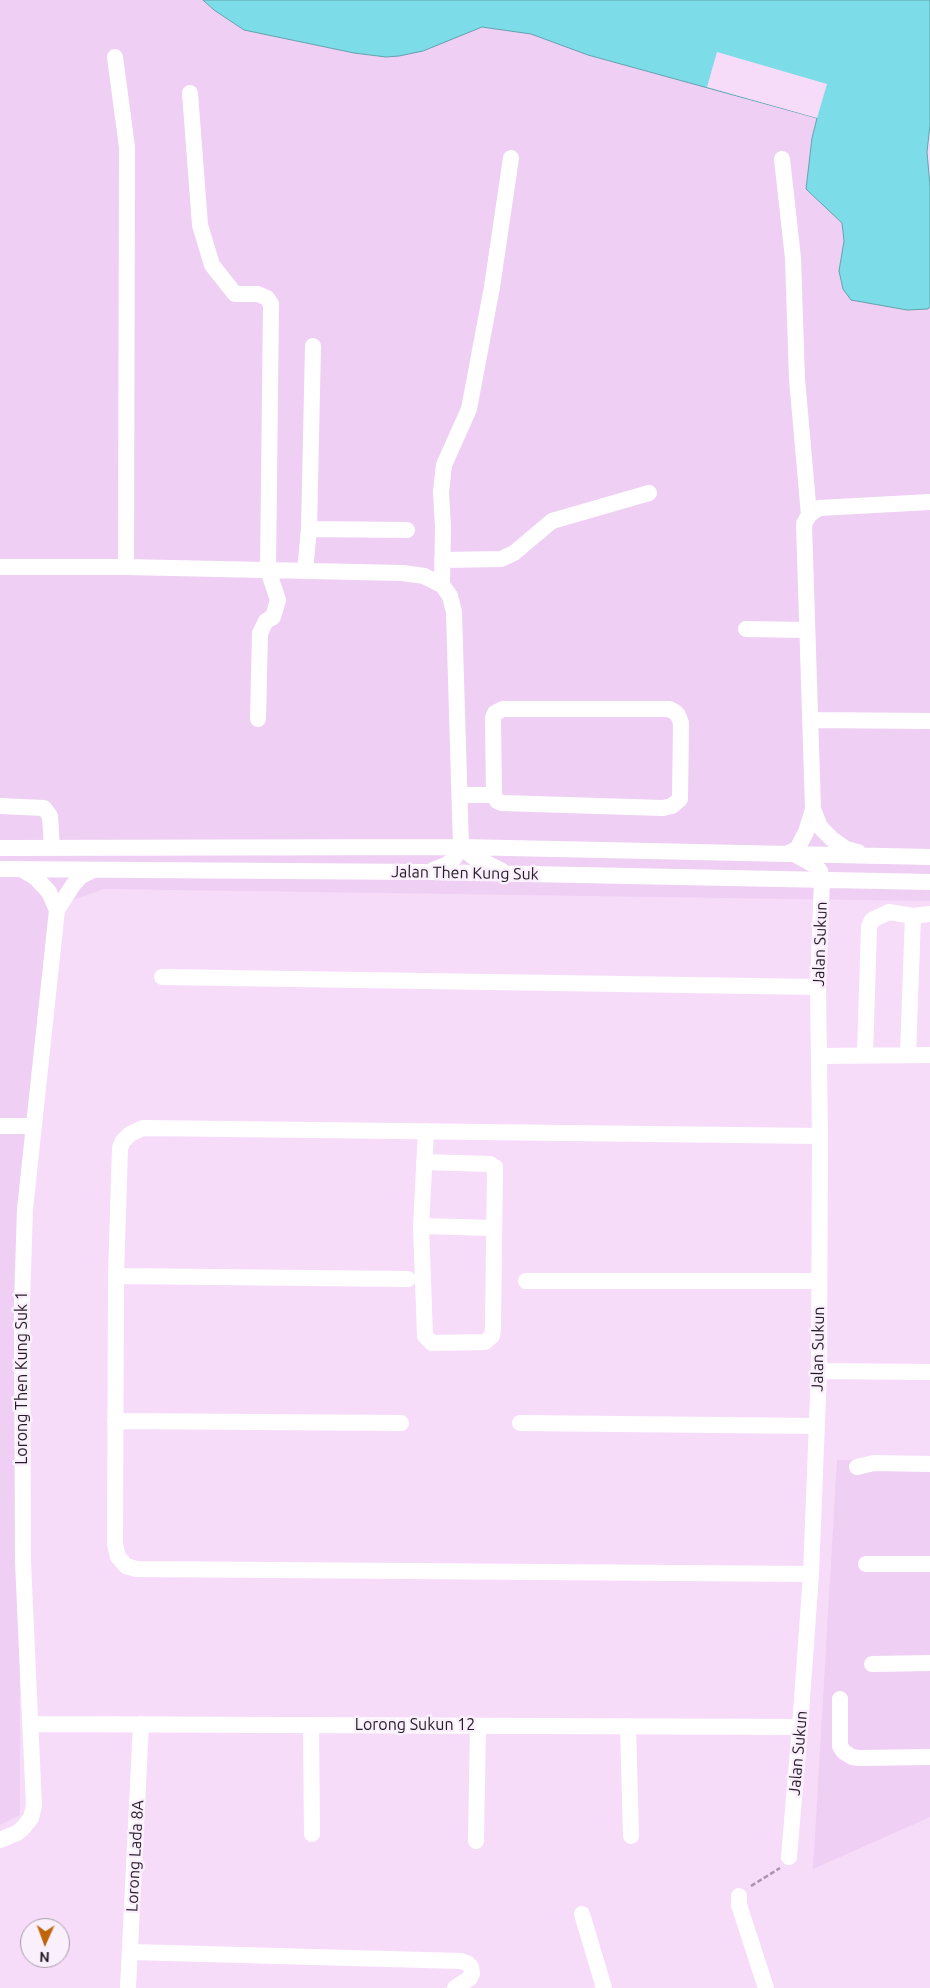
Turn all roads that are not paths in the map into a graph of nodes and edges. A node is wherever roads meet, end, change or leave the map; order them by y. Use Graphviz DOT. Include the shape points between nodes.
graph roads {
  1 [pos="115,57"];
  2 [pos="190,94"];
  3 [pos="511,158"];
  4 [pos="782,159"];
  5 [pos="314,346"];
  6 [pos="649,493"];
  7 [pos="930,502"];
  8 [pos="809,515"];
  9 [pos="309,529"];
  10 [pos="407,530"];
  11 [pos="442,560"];
  12 [pos="0,567"];
  13 [pos="126,567"];
  14 [pos="268,570"];
  15 [pos="305,570"];
  16 [pos="442,585"];
  17 [pos="746,629"];
  18 [pos="806,630"];
  19 [pos="258,719"];
  20 [pos="810,720"];
  21 [pos="930,721"];
  22 [pos="494,795"];
  23 [pos="460,796"];
  24 [pos="0,806"];
  25 [pos="813,809"];
  26 [pos="461,847"];
  27 [pos="0,848"];
  28 [pos="52,848"];
  29 [pos="790,854"];
  30 [pos="869,856"];
  31 [pos="930,858"];
  32 [pos="0,869"];
  33 [pos="22,869"];
  34 [pos="91,871"];
  35 [pos="428,872"];
  36 [pos="506,873"];
  37 [pos="822,880"];
  38 [pos="930,882"];
  39 [pos="57,910"];
  40 [pos="930,914"];
  41 [pos="913,916"];
  42 [pos="162,977"];
  43 [pos="818,987"];
  44 [pos="865,1054"];
  45 [pos="908,1055"];
  46 [pos="930,1055"];
  47 [pos="820,1056"];
  48 [pos="0,1126"];
  49 [pos="34,1126"];
  50 [pos="426,1131"];
  51 [pos="820,1136"];
  52 [pos="424,1162"];
  53 [pos="421,1226"];
  54 [pos="494,1228"];
  55 [pos="116,1276"];
  56 [pos="408,1279"];
  57 [pos="526,1281"];
  58 [pos="819,1281"];
  59 [pos="819,1370"];
  60 [pos="930,1372"];
  61 [pos="115,1421"];
  62 [pos="402,1423"];
  63 [pos="520,1423"];
  64 [pos="816,1426"];
  65 [pos="930,1464"];
  66 [pos="857,1468"];
  67 [pos="866,1564"];
  68 [pos="930,1564"];
  69 [pos="811,1574"];
  70 [pos="930,1663"];
  71 [pos="872,1664"];
  72 [pos="840,1699"];
  73 [pos="30,1724"];
  74 [pos="141,1724"];
  75 [pos="311,1725"];
  76 [pos="478,1726"];
  77 [pos="628,1726"];
  78 [pos="800,1727"];
  79 [pos="930,1757"];
  80 [pos="312,1834"];
  81 [pos="631,1836"];
  82 [pos="5,1839"];
  83 [pos="476,1841"];
  84 [pos="789,1857"];
  85 [pos="739,1896"];
  86 [pos="582,1914"];
  87 [pos="131,1952"];
  88 [pos="128,1988"];
  89 [pos="455,1988"];
  90 [pos="604,1988"];
  91 [pos="766,1988"];
  1 -- 13 [label="street" via="127,147"];
  2 -- 14 [label="street" via="200,225 212,266 234,294 258,294 271,304"];
  3 -- 11 [label="street" via="469,410 444,465"];
  4 -- 8 [label="street" via="793,258 797,379"];
  5 -- 9 [label="street"];
  6 -- 11 [label="street" via="552,521 514,553 501,559"];
  7 -- 8 [label="street" via="819,508"];
  8 -- 18 [label="street" via="803,536"];
  9 -- 10 [label="street"];
  9 -- 15 [label="street"];
  11 -- 16 [label="street"];
  12 -- 13 [label="street"];
  13 -- 14 [label="street"];
  14 -- 15 [label="street"];
  14 -- 19 [label="street" via="278,600 273,616 266,621 260,633"];
  15 -- 16 [label="street" via="414,574"];
  16 -- 23 [label="street" via="450,596 454,612"];
  17 -- 18 [label="street"];
  18 -- 20 [label="street"];
  20 -- 21 [label="street"];
  20 -- 25 [label="street"];
  22 -- 22 [label="street" via="507,804 672,806 680,799 680,718 669,709 498,710 493,718"];
  22 -- 23 [label="street"];
  23 -- 26 [label="street"];
  24 -- 28 [label="street" via="44,808 50,816"];
  25 -- 29 [label="street" via="806,832 797,849"];
  25 -- 30 [label="street" via="820,827 832,840 846,849"];
  26 -- 28 [label="street, Jalan Then Kung Suk"];
  26 -- 29 [label="street, Jalan Then Kung Suk"];
  26 -- 35 [label="street" via="453,860"];
  26 -- 36 [label="street"];
  27 -- 28 [label="street, Jalan Then Kung Suk"];
  29 -- 30 [label="street, Jalan Then Kung Suk"];
  29 -- 37 [label="street, Jalan Sukun" via="816,866"];
  30 -- 31 [label="street, Jalan Then Kung Suk"];
  32 -- 33 [label="street, Jalan Then Kung Suk"];
  33 -- 34 [label="street, Jalan Then Kung Suk"];
  33 -- 39 [label="street" via="49,892"];
  34 -- 35 [label="street, Jalan Then Kung Suk"];
  34 -- 39 [label="street" via="73,885"];
  35 -- 36 [label="street, Jalan Then Kung Suk"];
  36 -- 37 [label="street, Jalan Then Kung Suk"];
  37 -- 38 [label="street, Jalan Then Kung Suk"];
  37 -- 43 [label="street, Jalan Sukun"];
  39 -- 49 [label="street, Lorong Then Kung Suk 1"];
  40 -- 41 [label="street"];
  41 -- 44 [label="street" via="889,912 872,920 869,927"];
  41 -- 45 [label="street"];
  42 -- 43 [label="street"];
  43 -- 47 [label="street, Jalan Sukun"];
  44 -- 45 [label="street"];
  44 -- 47 [label="street"];
  45 -- 46 [label="street"];
  47 -- 51 [label="street, Jalan Sukun"];
  48 -- 49 [label="street"];
  49 -- 73 [label="street, Lorong Then Kung Suk 1" via="25,1209 22,1302 23,1562"];
  50 -- 51 [label="street"];
  50 -- 52 [label="street"];
  50 -- 55 [label="street" via="137,1130 123,1141 120,1148"];
  51 -- 58 [label="street, Jalan Sukun"];
  52 -- 53 [label="street"];
  52 -- 54 [label="street" via="490,1164 495,1167"];
  53 -- 54 [label="street"];
  53 -- 54 [label="street" via="424,1333 432,1343 485,1342 492,1336"];
  55 -- 56 [label="street"];
  55 -- 61 [label="street"];
  57 -- 58 [label="street"];
  58 -- 59 [label="street, Jalan Sukun"];
  59 -- 60 [label="street"];
  59 -- 64 [label="street, Jalan Sukun"];
  61 -- 62 [label="street"];
  61 -- 69 [label="street" via="116,1552 122,1562 136,1569"];
  63 -- 64 [label="street"];
  64 -- 69 [label="street, Jalan Sukun"];
  65 -- 66 [label="street" via="874,1463"];
  67 -- 68 [label="street"];
  69 -- 78 [label="street, Jalan Sukun"];
  70 -- 71 [label="street"];
  72 -- 79 [label="street" via="840,1746 844,1752 859,1758"];
  73 -- 74 [label="street, Lorong Sukun 12"];
  73 -- 82 [label="street, Lorong Then Kung Suk 1" via="32,1818 17,1833"];
  74 -- 75 [label="street, Lorong Sukun 12"];
  74 -- 87 [label="street, Lorong Lada 8A"];
  75 -- 76 [label="street, Lorong Sukun 12"];
  75 -- 80 [label="street"];
  76 -- 77 [label="street, Lorong Sukun 12"];
  76 -- 83 [label="street"];
  77 -- 78 [label="street, Lorong Sukun 12"];
  77 -- 81 [label="street"];
  78 -- 84 [label="street, Jalan Sukun"];
  85 -- 91 [label="street" via="739,1905"];
  86 -- 90 [label="street"];
  87 -- 88 [label="street, Lorong Lada 8A"];
  87 -- 89 [label="street" via="467,1963 471,1967 470,1978"];
}
